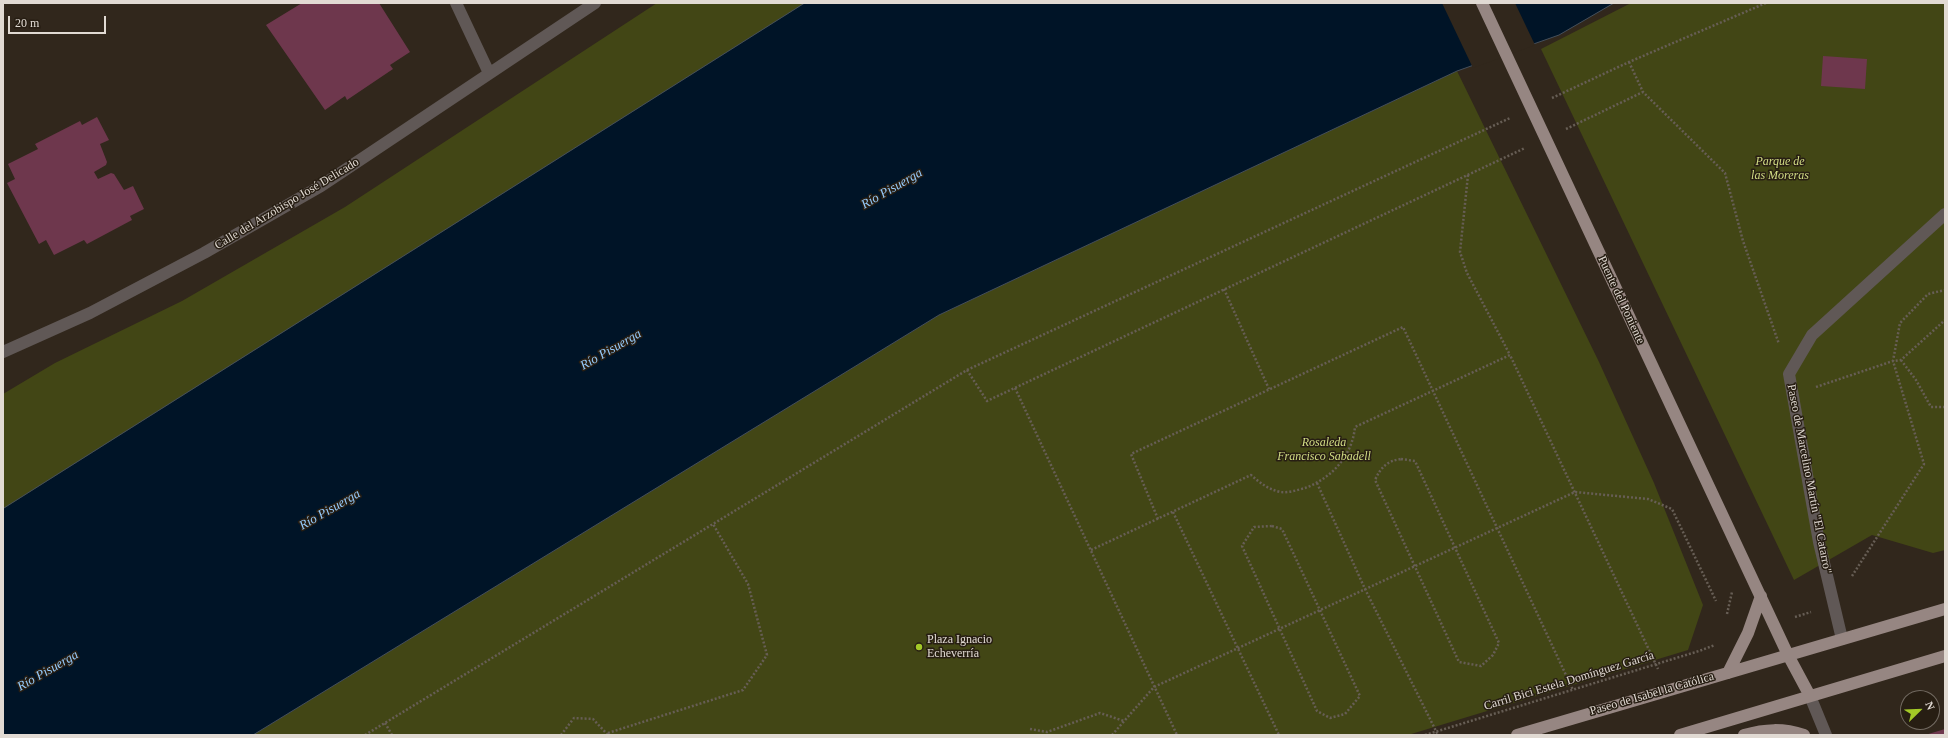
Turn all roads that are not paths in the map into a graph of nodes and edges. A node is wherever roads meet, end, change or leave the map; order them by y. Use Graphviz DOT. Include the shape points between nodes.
graph roads {
  1 [pos="456,3"];
  2 [pos="595,3"];
  3 [pos="1482,3"];
  4 [pos="489,73"];
  5 [pos="1945,214"];
  6 [pos="3,352"];
  7 [pos="1761,596"];
  8 [pos="1945,609"];
  9 [pos="1842,639"];
  10 [pos="1788,654"];
  11 [pos="1945,656"];
  12 [pos="1728,673"];
  13 [pos="1810,696"];
  14 [pos="1685,734"];
  15 [pos="1517,735"];
  16 [pos="1744,735"];
  17 [pos="1804,735"];
  18 [pos="1826,735"];
  1 -- 4 [label="street"];
  2 -- 4 [label="street, Calle del Arzobispo José Delicado"];
  3 -- 7 [label="main road, Puente del Poniente"];
  4 -- 6 [label="street, Calle del Arzobispo José Delicado" via="321,186 204,253 90,313"];
  5 -- 9 [label="street, Paseo de Marcelino Martín \"El Catarro\"" via="1812,335 1789,374 1819,542"];
  7 -- 10 [label="main road, Puente del Poniente"];
  7 -- 12 [label="main road" via="1748,633"];
  8 -- 9 [label="main road, Paseo de Isabel la Católica"];
  9 -- 10 [label="main road, Paseo de Isabel la Católica"];
  10 -- 12 [label="main road, Paseo de Isabel la Católica"];
  10 -- 13 [label="main road"];
  11 -- 13 [label="main road"];
  12 -- 15 [label="main road, Paseo de Isabel la Católica"];
  13 -- 14 [label="main road"];
  13 -- 18 [label="street"];
  16 -- 17 [label="main road" via="1769,729"];
}
